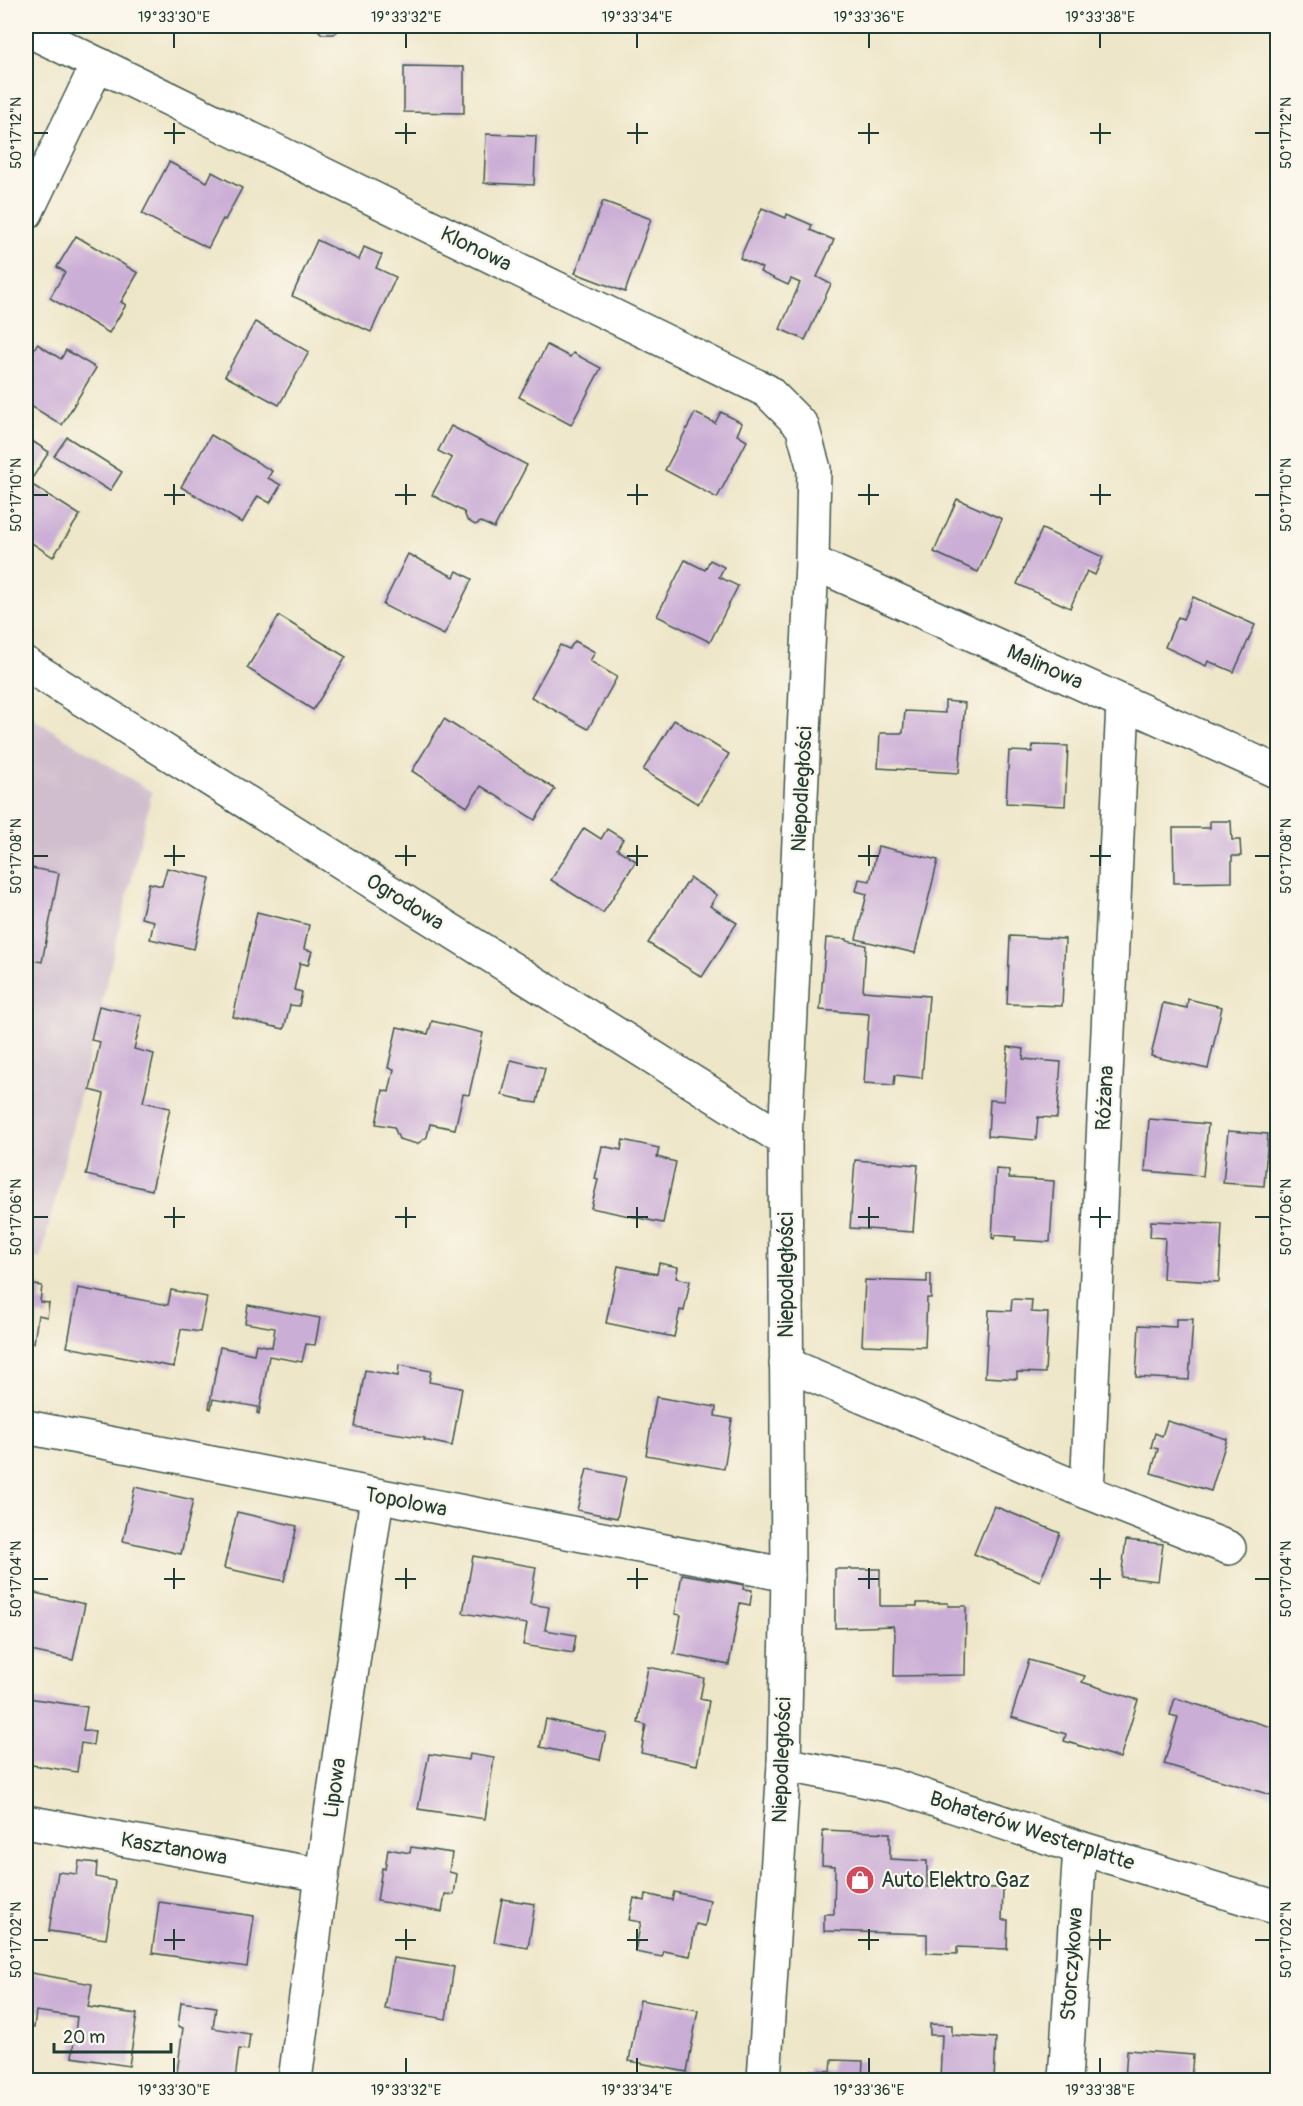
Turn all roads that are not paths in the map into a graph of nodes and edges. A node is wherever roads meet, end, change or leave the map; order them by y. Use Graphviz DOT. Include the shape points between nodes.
graph roads {
  1 [pos="26,29"];
  2 [pos="100,65"];
  3 [pos="26,213"];
  4 [pos="814,469"];
  5 [pos="812,562"];
  6 [pos="26,664"];
  7 [pos="1123,703"];
  8 [pos="1278,772"];
  9 [pos="785,1140"];
  10 [pos="786,1364"];
  11 [pos="26,1427"];
  12 [pos="1087,1492"];
  13 [pos="377,1497"];
  14 [pos="1229,1548"];
  15 [pos="788,1575"];
  16 [pos="784,1764"];
  17 [pos="26,1822"];
  18 [pos="1080,1848"];
  19 [pos="322,1875"];
  20 [pos="1278,1908"];
  21 [pos="295,2080"];
  22 [pos="764,2080"];
  23 [pos="1065,2080"];
  1 -- 2 [label="street, Klonowa"];
  2 -- 3 [label="street"];
  2 -- 4 [label="street, Klonowa" via="767,391 802,426"];
  4 -- 5 [label="street, Niepodległości"];
  5 -- 7 [label="street, Malinowa"];
  5 -- 9 [label="street, Niepodległości"];
  6 -- 9 [label="street, Ogrodowa"];
  7 -- 8 [label="street, Malinowa"];
  7 -- 12 [label="street, Różana"];
  9 -- 10 [label="street, Niepodległości"];
  10 -- 12 [label="street"];
  10 -- 15 [label="street, Niepodległości"];
  11 -- 13 [label="street, Topolowa"];
  12 -- 14 [label="street"];
  13 -- 15 [label="street, Topolowa"];
  13 -- 19 [label="street, Lipowa"];
  15 -- 16 [label="street, Niepodległości"];
  16 -- 18 [label="street, Bohaterów Westerplatte" via="893,1786"];
  16 -- 22 [label="street, Niepodległości"];
  17 -- 19 [label="street, Kasztanowa"];
  18 -- 20 [label="street, Bohaterów Westerplatte"];
  18 -- 23 [label="street, Storczykowa"];
  19 -- 21 [label="street, Lipowa"];
}
